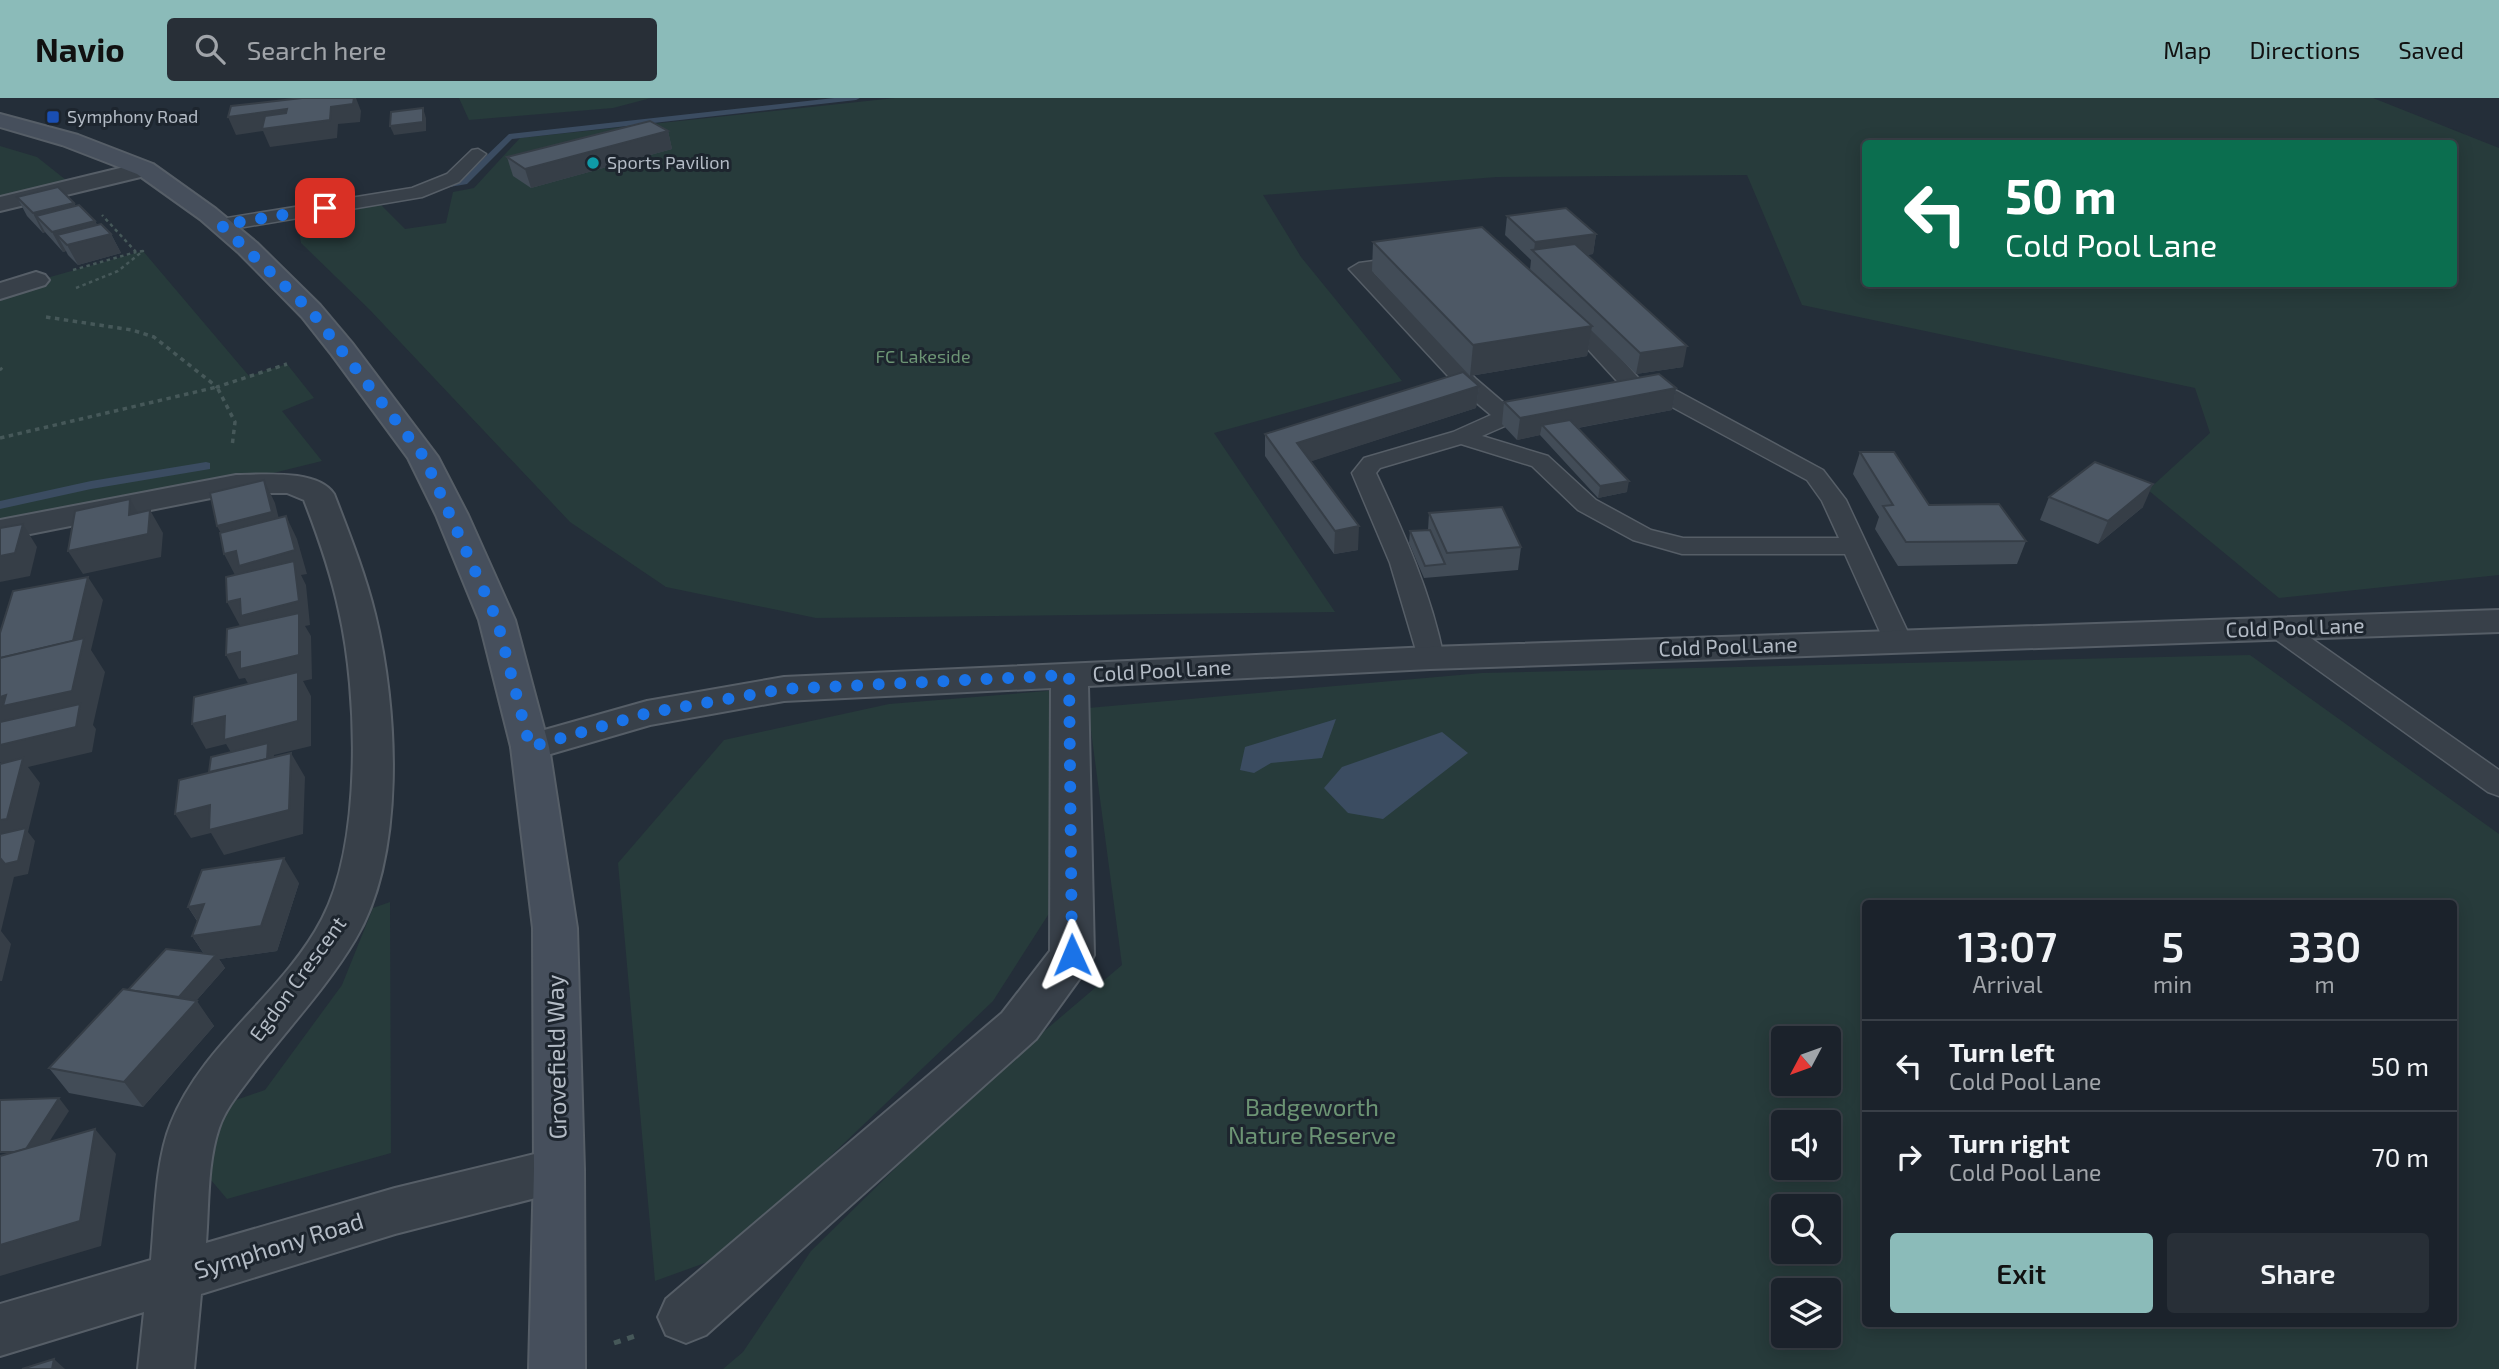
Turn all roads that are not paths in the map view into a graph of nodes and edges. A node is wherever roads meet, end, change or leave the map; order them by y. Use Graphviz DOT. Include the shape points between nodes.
graph roads {
  1 [pos="0,120"];
  2 [pos="478,154"];
  3 [pos="145,169"];
  4 [pos="0,204"];
  5 [pos="221,225"];
  6 [pos="1426,260"];
  7 [pos="36,280"];
  8 [pos="0,291"];
  9 [pos="1543,292"];
  10 [pos="1635,387"];
  11 [pos="1609,393"];
  12 [pos="1558,405"];
  13 [pos="1507,417"];
  14 [pos="1461,437"];
  15 [pos="0,530"];
  16 [pos="1855,547"];
  17 [pos="2499,621"];
  18 [pos="2278,628"];
  19 [pos="1898,641"];
  20 [pos="1430,658"];
  21 [pos="1069,675"];
  22 [pos="530,747"];
  23 [pos="2499,785"];
  24 [pos="559,1170"];
  25 [pos="178,1276"];
  26 [pos="686,1317"];
  27 [pos="0,1330"];
  28 [pos="166,1369"];
  29 [pos="557,1369"];
  1 -- 3 [label="street"];
  2 -- 5 [label="lane" via="453,178 416,193"];
  3 -- 4 [label="street"];
  3 -- 5 [label="street"];
  5 -- 22 [label="street" via="311,311 424,457 497,620"];
  6 -- 13 [label="lane" via="1359,269 1468,384"];
  7 -- 8 [label="street"];
  9 -- 10 [label="lane"];
  10 -- 11 [label="lane"];
  10 -- 16 [label="lane" via="1669,396 1815,475 1834,500"];
  12 -- 13 [label="lane"];
  13 -- 14 [label="lane"];
  14 -- 16 [label="lane" via="1540,461 1587,505 1643,535 1682,546"];
  14 -- 20 [label="lane" via="1372,463 1364,473 1408,570 1423,613"];
  15 -- 25 [label="street, Egdon Crescent" via="217,487 291,484 318,494 342,556 361,630 370,723 367,831 351,905 340,929 196,1122 188,1156"];
  16 -- 19 [label="lane"];
  17 -- 18 [label="street, Cold Pool Lane"];
  18 -- 19 [label="street, Cold Pool Lane"];
  18 -- 23 [label="lane"];
  19 -- 20 [label="street, Cold Pool Lane"];
  20 -- 21 [label="street, Cold Pool Lane"];
  21 -- 22 [label="street, Cold Pool Lane" via="784,689 648,713"];
  21 -- 26 [label="street" via="1072,955 1019,1026"];
  22 -- 24 [label="street, Grovefield Way" via="555,928"];
  24 -- 25 [label="street, Symphony Road" via="395,1211"];
  24 -- 29 [label="street, Grovefield Way"];
  25 -- 27 [label="street, Symphony Road"];
  25 -- 28 [label="street"];
}
